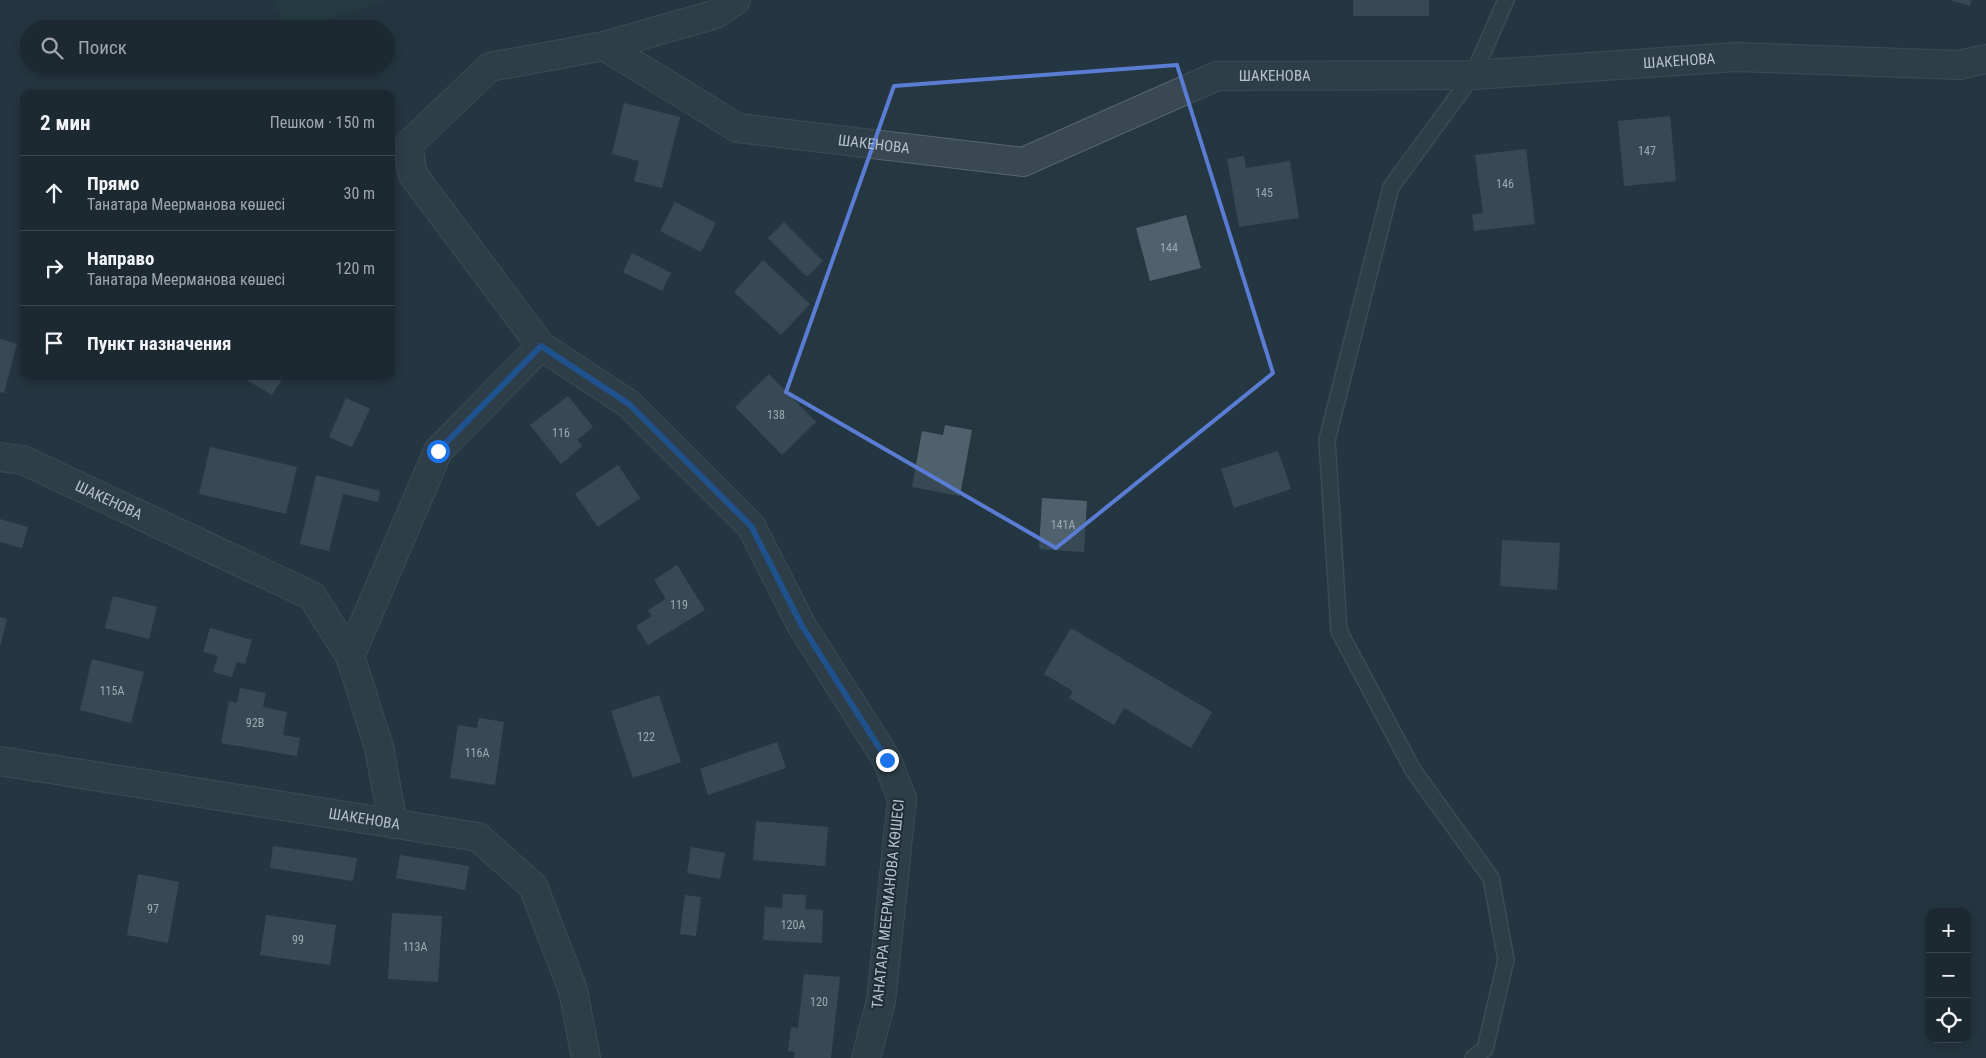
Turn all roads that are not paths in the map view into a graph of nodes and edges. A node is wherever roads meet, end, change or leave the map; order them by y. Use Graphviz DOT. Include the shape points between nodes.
graph roads {
  1 [pos="736,0"];
  2 [pos="1506,0"];
  3 [pos="604,46"];
  4 [pos="1986,59"];
  5 [pos="1473,75"];
  6 [pos="541,346"];
  7 [pos="0,458"];
  8 [pos="350,656"];
  9 [pos="0,761"];
  10 [pos="393,824"];
  11 [pos="586,1058"];
  12 [pos="866,1058"];
  13 [pos="1473,1058"];
  1 -- 3 [label="street, ТАНАТАРА МЕЕРМАНОВА КӨШЕСІ" via="716,14"];
  2 -- 5 [label="lane"];
  3 -- 5 [label="street, ШАКЕНОВА" via="738,128 1022,162 1217,76"];
  3 -- 6 [label="street, ТАНАТАРА МЕЕРМАНОВА КӨШЕСІ" via="490,67 408,145 413,175"];
  4 -- 5 [label="street, ШАКЕНОВА" via="1959,65 1736,57"];
  5 -- 13 [label="lane" via="1392,187 1327,440 1339,631 1413,770 1491,878 1506,960 1485,1049"];
  6 -- 8 [label="street" via="438,451"];
  6 -- 12 [label="street, ТАНАТАРА МЕЕРМАНОВА КӨШЕСІ" via="629,404 751,526 802,626 887,760 902,799 881,1001"];
  7 -- 8 [label="street, ШАКЕНОВА" via="23,460 312,596"];
  8 -- 10 [label="street" via="379,747"];
  9 -- 10 [label="street, ШАКЕНОВА"];
  10 -- 11 [label="street, ШАКЕНОВА" via="478,837 533,886 574,990"];
}
